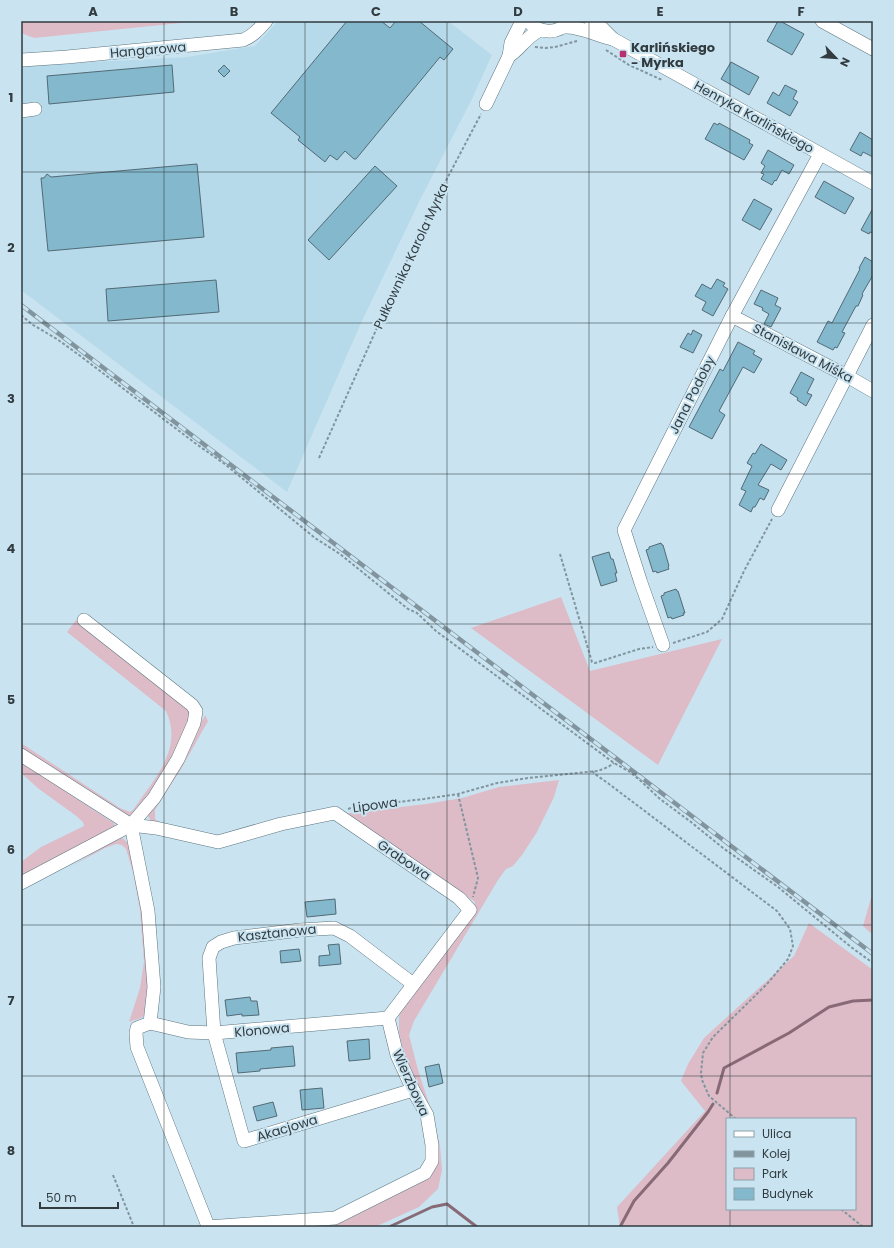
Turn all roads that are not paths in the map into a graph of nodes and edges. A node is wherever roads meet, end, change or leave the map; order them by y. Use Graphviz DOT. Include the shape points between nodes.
graph roads {
  1 [pos="266,21"];
  2 [pos="522,21"];
  3 [pos="528,21"];
  4 [pos="591,21"];
  5 [pos="822,21"];
  6 [pos="567,24"];
  7 [pos="540,30"];
  8 [pos="613,39"];
  9 [pos="873,49"];
  10 [pos="509,56"];
  11 [pos="22,60"];
  12 [pos="486,104"];
  13 [pos="35,109"];
  14 [pos="21,111"];
  15 [pos="820,154"];
  16 [pos="873,183"];
  17 [pos="732,316"];
  18 [pos="873,325"];
  19 [pos="847,376"];
  20 [pos="873,391"];
  21 [pos="778,510"];
  22 [pos="84,620"];
  23 [pos="663,645"];
  24 [pos="21,756"];
  25 [pos="335,814"];
  26 [pos="130,825"];
  27 [pos="21,883"];
  28 [pos="413,984"];
  29 [pos="388,1018"];
  30 [pos="150,1023"];
  31 [pos="214,1034"];
  32 [pos="413,1090"];
  33 [pos="207,1227"];
  1 -- 11 [label="street, Hangarowa" via="257,32 243,40"];
  2 -- 10 [label="street" via="511,43"];
  3 -- 7 [label="street"];
  4 -- 8 [label="street, Henryka Karlińskiego"];
  5 -- 9 [label="street"];
  6 -- 7 [label="street" via="554,31"];
  6 -- 8 [label="street, Henryka Karlińskiego"];
  7 -- 10 [label="street"];
  8 -- 15 [label="street, Henryka Karlińskiego"];
  10 -- 12 [label="street"];
  13 -- 14 [label="street"];
  15 -- 16 [label="street, Henryka Karlińskiego"];
  15 -- 17 [label="street, Jana Podoby"];
  17 -- 19 [label="street, Stanisława Miśka"];
  17 -- 23 [label="street, Jana Podoby" via="624,530"];
  18 -- 19 [label="street"];
  19 -- 20 [label="street, Stanisława Miśka"];
  19 -- 21 [label="street"];
  22 -- 26 [label="street" via="196,710 194,722 178,759 154,798"];
  24 -- 26 [label="street"];
  25 -- 26 [label="street, Lipowa" via="281,824 218,842"];
  25 -- 28 [label="street, Grabowa" via="459,898 470,910"];
  26 -- 27 [label="street"];
  26 -- 30 [label="street" via="148,911 154,987"];
  28 -- 29 [label="street"];
  28 -- 31 [label="street, Kasztanowa" via="350,936 334,928 234,938 214,947 209,958"];
  29 -- 31 [label="street, Klonowa"];
  29 -- 32 [label="street, Wierzbowa" via="397,1055"];
  30 -- 31 [label="street, Klonowa" via="188,1032"];
  30 -- 33 [label="street" via="137,1028 137,1047"];
  31 -- 32 [label="street, Akacjowa" via="244,1141"];
  32 -- 33 [label="street, Wierzbowa" via="427,1115 432,1145 432,1162 425,1173 335,1218"];
}
